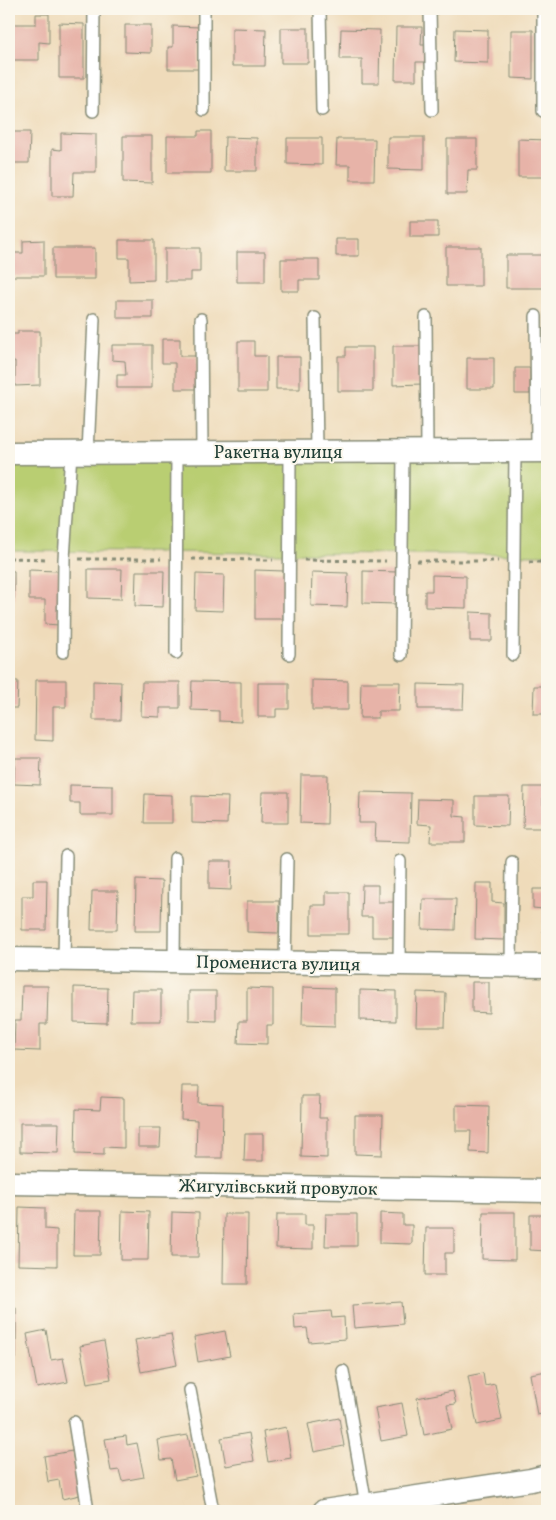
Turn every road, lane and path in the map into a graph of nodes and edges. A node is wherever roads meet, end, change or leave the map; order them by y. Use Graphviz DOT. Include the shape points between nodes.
graph roads {
  1 [pos="94,9"];
  2 [pos="204,9"];
  3 [pos="320,9"];
  4 [pos="430,9"];
  5 [pos="543,9"];
  6 [pos="204,110"];
  7 [pos="322,110"];
  8 [pos="432,110"];
  9 [pos="93,111"];
  10 [pos="542,111"];
  11 [pos="536,316"];
  12 [pos="426,317"];
  13 [pos="316,318"];
  14 [pos="94,319"];
  15 [pos="201,319"];
  16 [pos="515,451"];
  17 [pos="542,451"];
  18 [pos="202,452"];
  19 [pos="290,452"];
  20 [pos="317,452"];
  21 [pos="402,452"];
  22 [pos="427,452"];
  23 [pos="80,453"];
  24 [pos="177,453"];
  25 [pos="9,454"];
  26 [pos="63,652"];
  27 [pos="176,653"];
  28 [pos="289,654"];
  29 [pos="401,655"];
  30 [pos="514,655"];
  31 [pos="66,856"];
  32 [pos="175,858"];
  33 [pos="287,859"];
  34 [pos="400,861"];
  35 [pos="512,862"];
  36 [pos="9,959"];
  37 [pos="64,960"];
  38 [pos="174,961"];
  39 [pos="286,962"];
  40 [pos="399,964"];
  41 [pos="511,966"];
  42 [pos="547,966"];
  43 [pos="9,1183"];
  44 [pos="547,1191"];
  45 [pos="343,1370"];
  46 [pos="190,1390"];
  47 [pos="74,1422"];
  48 [pos="547,1476"];
  49 [pos="366,1505"];
  50 [pos="88,1511"];
  51 [pos="213,1511"];
  52 [pos="324,1511"];
  1 -- 9 [label="lane"];
  2 -- 6 [label="lane"];
  3 -- 7 [label="lane"];
  4 -- 8 [label="lane"];
  5 -- 10 [label="lane"];
  11 -- 17 [label="lane"];
  12 -- 22 [label="lane"];
  13 -- 20 [label="lane"];
  14 -- 23 [label="lane"];
  15 -- 18 [label="lane"];
  16 -- 17 [label="street, Ракетна вулиця"];
  16 -- 22 [label="street, Ракетна вулиця"];
  16 -- 30 [label="lane"];
  18 -- 19 [label="street, Ракетна вулиця"];
  18 -- 24 [label="street, Ракетна вулиця"];
  19 -- 20 [label="street, Ракетна вулиця"];
  19 -- 28 [label="lane"];
  20 -- 21 [label="street, Ракетна вулиця"];
  21 -- 22 [label="street, Ракетна вулиця"];
  21 -- 29 [label="lane"];
  23 -- 24 [label="street, Ракетна вулиця"];
  23 -- 25 [label="street, Ракетна вулиця"];
  23 -- 26 [label="lane" via="64,559"];
  24 -- 27 [label="lane"];
  31 -- 37 [label="lane"];
  32 -- 38 [label="lane"];
  33 -- 39 [label="lane"];
  34 -- 40 [label="lane"];
  35 -- 41 [label="lane"];
  36 -- 37 [label="street, Промениста вулиця"];
  37 -- 38 [label="street, Промениста вулиця"];
  38 -- 39 [label="street, Промениста вулиця"];
  39 -- 40 [label="street, Промениста вулиця"];
  40 -- 41 [label="street, Промениста вулиця"];
  41 -- 42 [label="street, Промениста вулиця"];
  43 -- 44 [label="street, Жигулівський провулок"];
  45 -- 49 [label="lane"];
  46 -- 51 [label="lane"];
  47 -- 50 [label="lane"];
  48 -- 49 [label="street"];
  49 -- 52 [label="street"];
}
